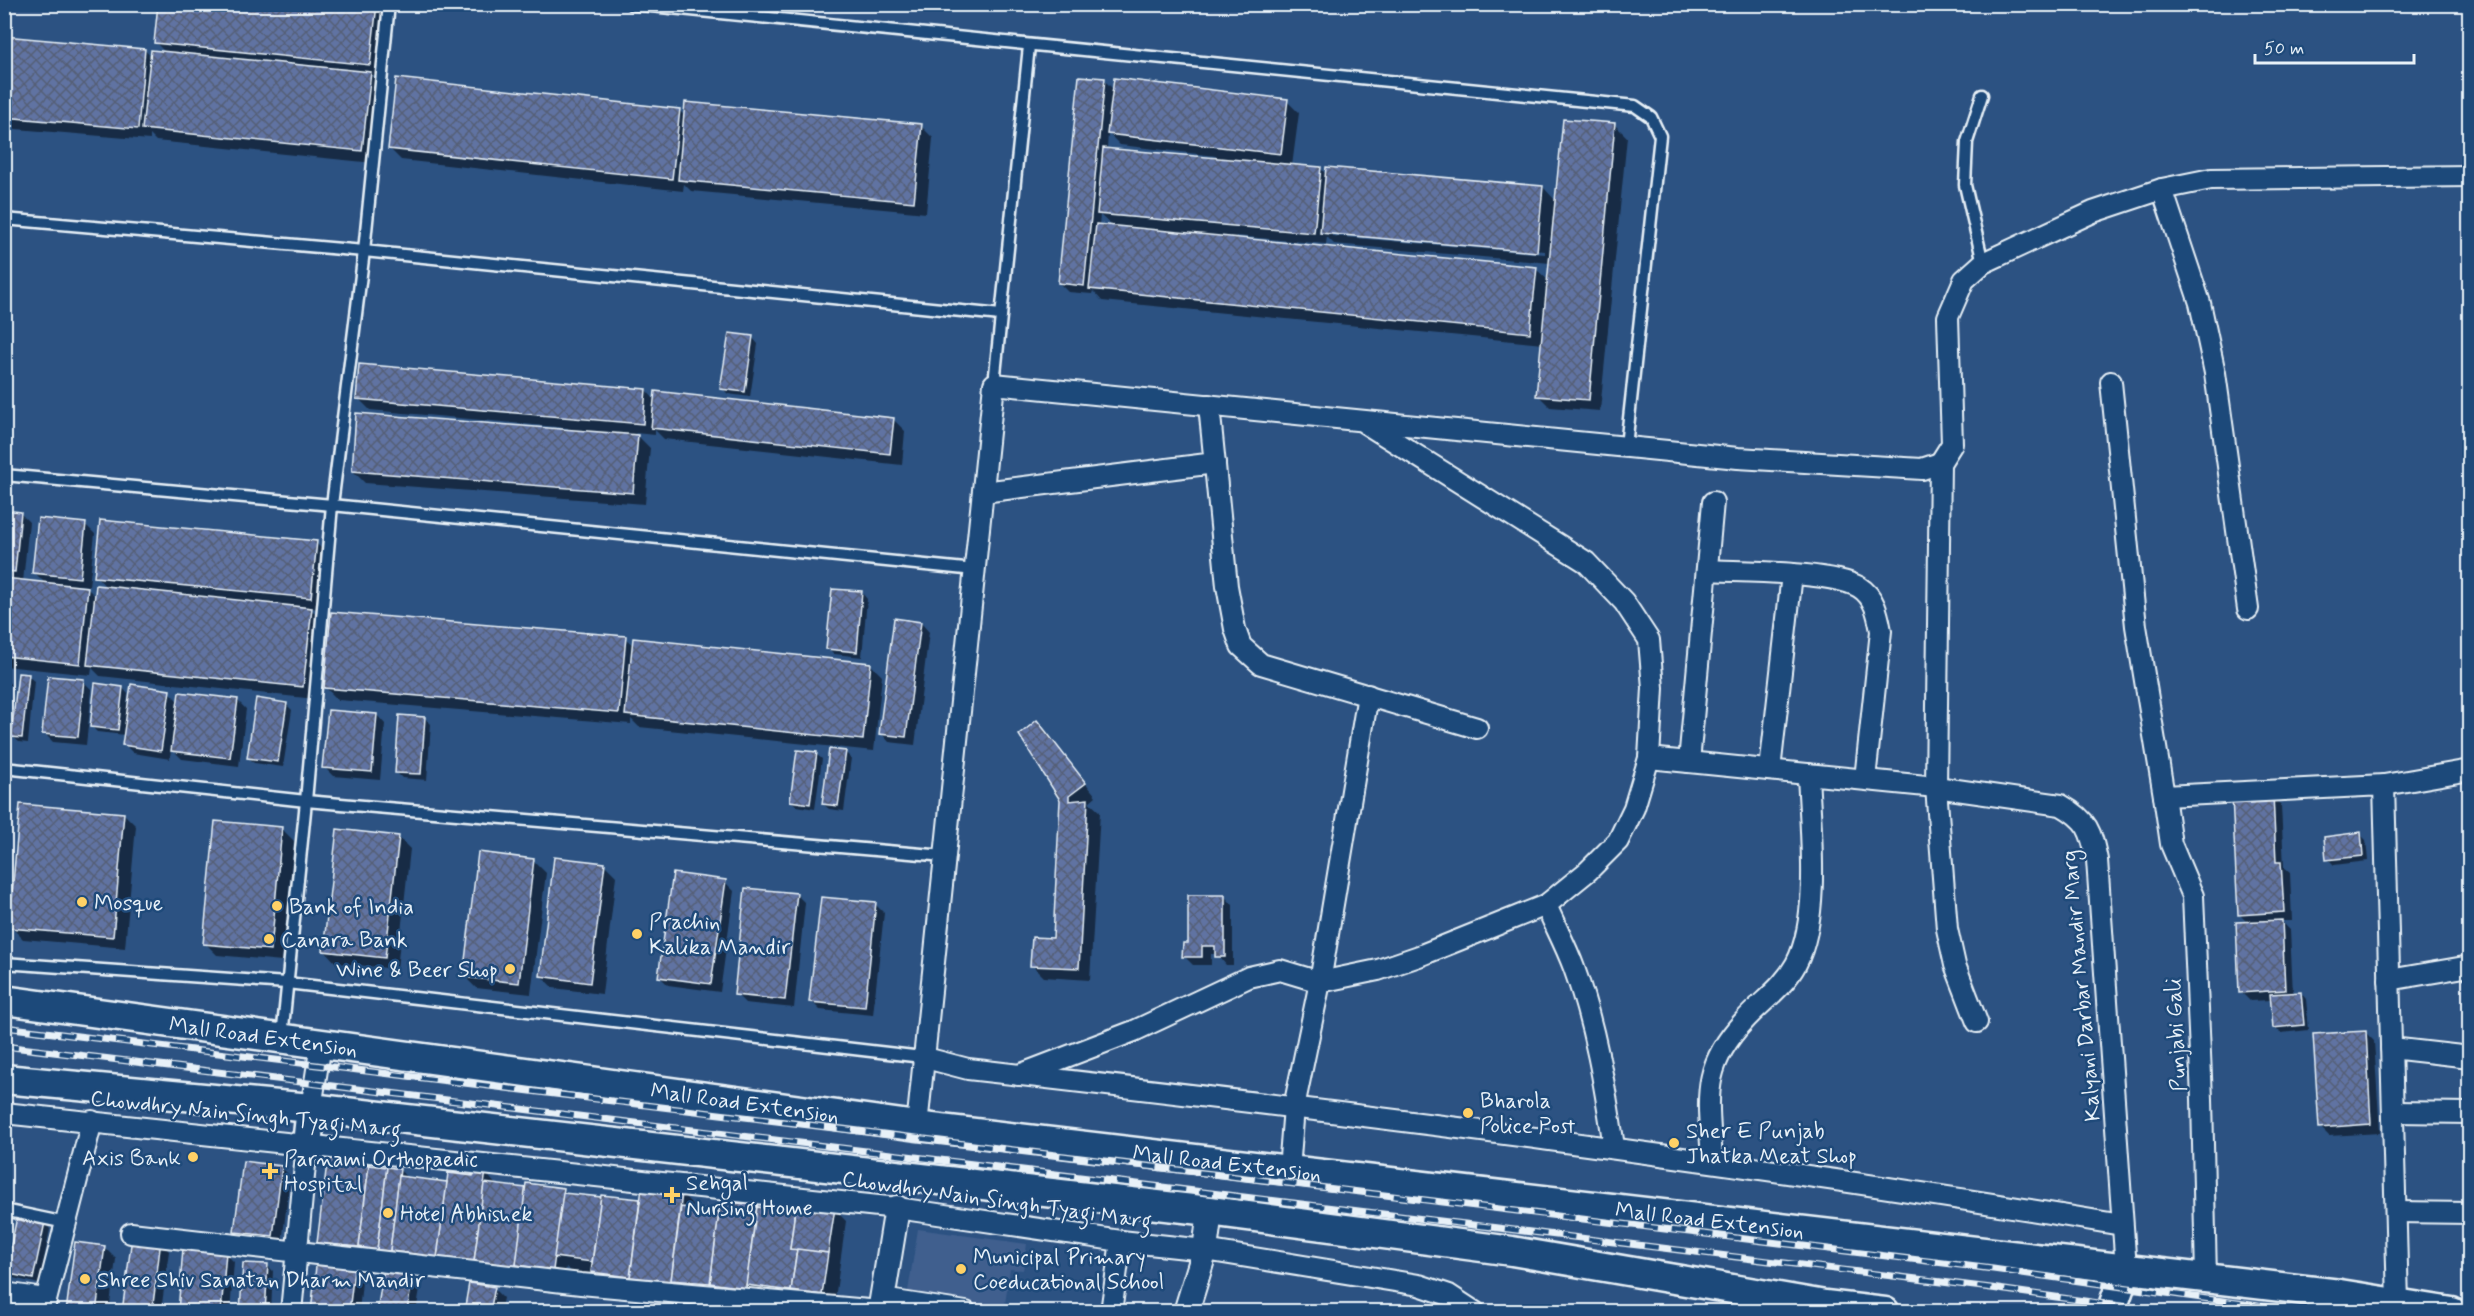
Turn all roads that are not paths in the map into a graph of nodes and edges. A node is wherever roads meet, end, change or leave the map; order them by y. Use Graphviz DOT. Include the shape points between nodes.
graph roads {
  1 [pos="389,4"];
  2 [pos="632,4"];
  3 [pos="1029,46"];
  4 [pos="1982,95"];
  5 [pos="2469,176"];
  6 [pos="2162,189"];
  7 [pos="4,219"];
  8 [pos="364,251"];
  9 [pos="1983,263"];
  10 [pos="1001,315"];
  11 [pos="2111,382"];
  12 [pos="994,384"];
  13 [pos="1209,405"];
  14 [pos="1360,420"];
  15 [pos="1626,446"];
  16 [pos="1215,463"];
  17 [pos="1940,463"];
  18 [pos="4,475"];
  19 [pos="983,492"];
  20 [pos="1713,502"];
  21 [pos="332,505"];
  22 [pos="975,570"];
  23 [pos="1707,570"];
  24 [pos="1792,574"];
  25 [pos="2248,609"];
  26 [pos="1368,695"];
  27 [pos="1477,728"];
  28 [pos="1649,758"];
  29 [pos="1689,762"];
  30 [pos="4,768"];
  31 [pos="1770,770"];
  32 [pos="2469,770"];
  33 [pos="1808,774"];
  34 [pos="1865,779"];
  35 [pos="2384,785"];
  36 [pos="1936,787"];
  37 [pos="2164,796"];
  38 [pos="306,801"];
  39 [pos="945,856"];
  40 [pos="1546,905"];
  41 [pos="4,963"];
  42 [pos="2469,966"];
  43 [pos="2389,980"];
  44 [pos="1320,982"];
  45 [pos="287,983"];
  46 [pos="4,1000"];
  47 [pos="1977,1022"];
  48 [pos="281,1039"];
  49 [pos="321,1044"];
  50 [pos="2391,1048"];
  51 [pos="922,1057"];
  52 [pos="2469,1057"];
  53 [pos="1019,1075"];
  54 [pos="4,1079"];
  55 [pos="1294,1107"];
  56 [pos="311,1108"];
  57 [pos="2395,1112"];
  58 [pos="4,1113"];
  59 [pos="2469,1113"];
  60 [pos="92,1121"];
  61 [pos="916,1126"];
  62 [pos="307,1144"];
  63 [pos="1614,1147"];
  64 [pos="1712,1161"];
  65 [pos="1289,1170"];
  66 [pos="897,1208"];
  67 [pos="4,1210"];
  68 [pos="1210,1211"];
  69 [pos="2396,1212"];
  70 [pos="2469,1213"];
  71 [pos="66,1223"];
  72 [pos="2122,1225"];
  73 [pos="131,1233"];
  74 [pos="1120,1240"];
  75 [pos="1204,1250"];
  76 [pos="298,1253"];
  77 [pos="2126,1269"];
  78 [pos="2206,1278"];
  79 [pos="4,1293"];
  80 [pos="2398,1303"];
  81 [pos="44,1305"];
  82 [pos="881,1305"];
  83 [pos="1825,1308"];
  84 [pos="291,1311"];
  85 [pos="966,1311"];
  86 [pos="1111,1311"];
  87 [pos="1186,1311"];
  88 [pos="1475,1311"];
  89 [pos="1885,1311"];
  90 [pos="2111,1311"];
  91 [pos="2452,1311"];
  1 -- 8 [label="lane"];
  2 -- 3 [label="lane"];
  3 -- 10 [label="lane"];
  3 -- 15 [label="lane" via="1635,106 1651,117 1660,136"];
  4 -- 9 [label="lane" via="1967,142 1965,185"];
  5 -- 6 [label="street" via="2244,178"];
  6 -- 9 [label="street" via="2093,212"];
  6 -- 25 [label="street" via="2200,303 2215,373"];
  7 -- 8 [label="lane"];
  8 -- 10 [label="lane"];
  8 -- 21 [label="lane"];
  9 -- 17 [label="street" via="1964,280 1948,317 1952,444"];
  10 -- 12 [label="lane"];
  11 -- 37 [label="street, Punjabi Gali" via="2136,626"];
  12 -- 13 [label="street"];
  12 -- 19 [label="street"];
  13 -- 14 [label="street"];
  13 -- 16 [label="street"];
  14 -- 15 [label="street"];
  14 -- 28 [label="street" via="1586,562 1624,602 1649,640 1653,688"];
  15 -- 17 [label="street" via="1738,458 1922,469"];
  16 -- 19 [label="street"];
  16 -- 26 [label="street" via="1227,586 1241,646 1261,664"];
  17 -- 36 [label="street"];
  18 -- 21 [label="lane"];
  19 -- 22 [label="street"];
  20 -- 23 [label="street"];
  21 -- 22 [label="lane"];
  21 -- 38 [label="lane"];
  22 -- 39 [label="street"];
  23 -- 24 [label="street"];
  23 -- 29 [label="street"];
  24 -- 31 [label="street"];
  24 -- 34 [label="street" via="1860,587 1877,607 1881,631"];
  26 -- 27 [label="street"];
  26 -- 44 [label="street"];
  28 -- 29 [label="street, Kalyani Darbar Mandir Marg"];
  28 -- 40 [label="street" via="1634,808 1618,841"];
  29 -- 31 [label="street, Kalyani Darbar Mandir Marg"];
  30 -- 38 [label="lane"];
  31 -- 33 [label="street, Kalyani Darbar Mandir Marg"];
  32 -- 35 [label="street"];
  33 -- 34 [label="street, Kalyani Darbar Mandir Marg"];
  33 -- 64 [label="street" via="1812,889 1807,936 1797,963 1778,990 1744,1020 1719,1053 1708,1086"];
  34 -- 36 [label="street, Kalyani Darbar Mandir Marg"];
  35 -- 37 [label="street"];
  35 -- 43 [label="street"];
  36 -- 47 [label="street" via="1947,929 1955,964"];
  36 -- 72 [label="street, Kalyani Darbar Mandir Marg" via="2061,805 2079,815 2092,834"];
  37 -- 78 [label="street, Punjabi Gali" via="2171,844 2193,896"];
  38 -- 39 [label="lane"];
  38 -- 45 [label="lane"];
  39 -- 51 [label="street"];
  40 -- 44 [label="street" via="1389,966"];
  40 -- 63 [label="street" via="1574,966 1588,1012 1604,1073"];
  41 -- 45 [label="lane"];
  42 -- 43 [label="street"];
  43 -- 50 [label="street"];
  44 -- 53 [label="street" via="1280,970 1249,977 1134,1031"];
  44 -- 55 [label="street"];
  45 -- 48 [label="lane"];
  45 -- 51 [label="lane"];
  46 -- 48 [label="main road, Mall Road Extension"];
  48 -- 49 [label="main road, Mall Road Extension"];
  49 -- 56 [label="street"];
  49 -- 61 [label="main road, Mall Road Extension"];
  50 -- 52 [label="street"];
  50 -- 57 [label="street"];
  51 -- 53 [label="street" via="968,1069"];
  51 -- 61 [label="street"];
  53 -- 55 [label="street"];
  54 -- 56 [label="main road"];
  55 -- 63 [label="street"];
  55 -- 65 [label="street"];
  56 -- 62 [label="main road"];
  56 -- 68 [label="main road"];
  57 -- 59 [label="street"];
  57 -- 69 [label="street"];
  58 -- 60 [label="street, Chowdhry Nain Singh Tyagi Marg"];
  60 -- 62 [label="street, Chowdhry Nain Singh Tyagi Marg"];
  60 -- 71 [label="street"];
  61 -- 65 [label="main road, Mall Road Extension"];
  62 -- 66 [label="street, Chowdhry Nain Singh Tyagi Marg"];
  62 -- 76 [label="street"];
  63 -- 64 [label="street"];
  64 -- 72 [label="street"];
  65 -- 77 [label="main road, Mall Road Extension"];
  66 -- 74 [label="street, Chowdhry Nain Singh Tyagi Marg"];
  66 -- 82 [label="street"];
  67 -- 71 [label="lane"];
  68 -- 75 [label="street"];
  68 -- 83 [label="main road" via="1512,1251"];
  69 -- 70 [label="street"];
  69 -- 80 [label="street"];
  71 -- 81 [label="street"];
  72 -- 77 [label="street, Kalyani Darbar Mandir Marg"];
  73 -- 76 [label="street"];
  74 -- 75 [label="street, Chowdhry Nain Singh Tyagi Marg"];
  74 -- 86 [label="street"];
  75 -- 87 [label="street"];
  75 -- 88 [label="street, Chowdhry Nain Singh Tyagi Marg" via="1419,1285 1449,1295"];
  76 -- 82 [label="street" via="718,1298"];
  76 -- 84 [label="street"];
  77 -- 78 [label="main road, Mall Road Extension"];
  77 -- 90 [label="main road"];
  78 -- 80 [label="main road, Mall Road Extension"];
  79 -- 81 [label="street"];
  80 -- 91 [label="main road, Mall Road Extension"];
  82 -- 85 [label="street"];
  83 -- 89 [label="main road"];
}
